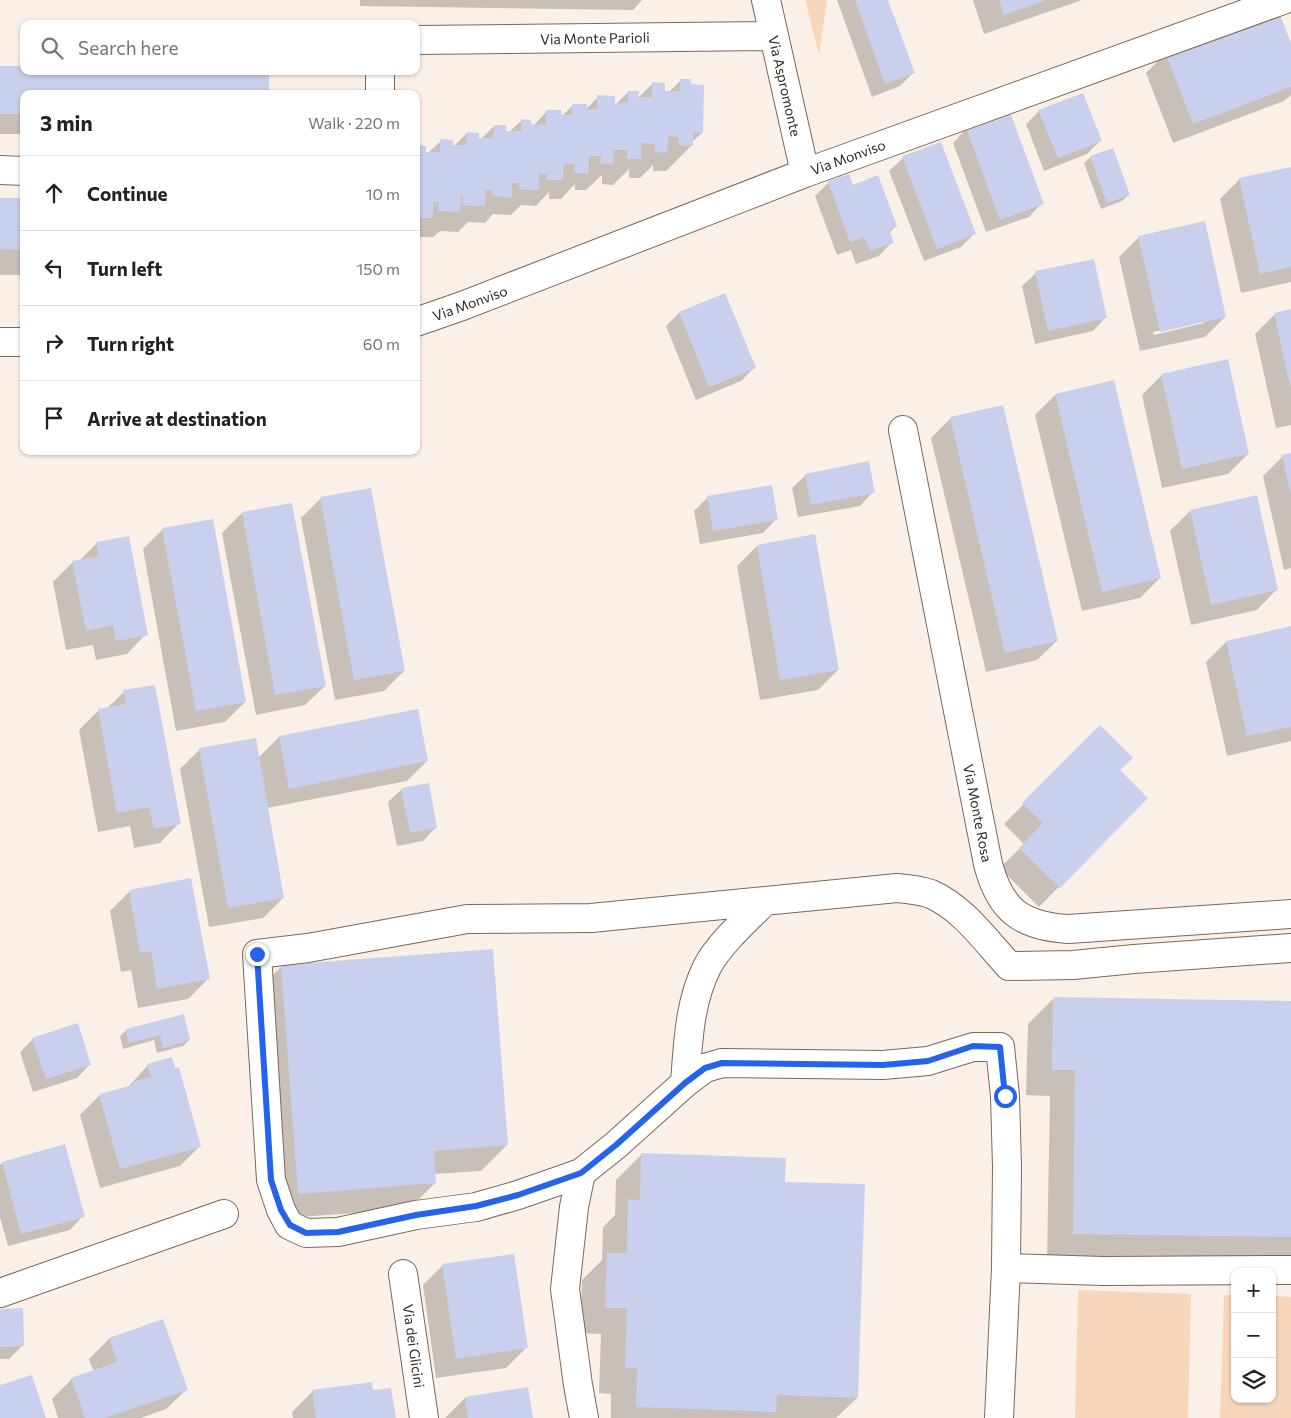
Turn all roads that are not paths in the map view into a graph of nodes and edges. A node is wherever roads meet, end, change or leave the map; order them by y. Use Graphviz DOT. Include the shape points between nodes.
graph roads {
  1 [pos="766,0"];
  2 [pos="1283,0"];
  3 [pos="774,36"];
  4 [pos="420,40"];
  5 [pos="380,75"];
  6 [pos="380,90"];
  7 [pos="0,170"];
  8 [pos="20,171"];
  9 [pos="805,173"];
  10 [pos="420,321"];
  11 [pos="0,342"];
  12 [pos="20,342"];
  13 [pos="903,430"];
  14 [pos="765,901"];
  15 [pos="1291,914"];
  16 [pos="1291,948"];
  17 [pos="685,1083"];
  18 [pos="581,1173"];
  19 [pos="224,1214"];
  20 [pos="1006,1268"];
  21 [pos="1291,1270"];
  22 [pos="403,1274"];
  23 [pos="0,1293"];
  24 [pos="424,1418"];
  25 [pos="584,1418"];
  26 [pos="999,1418"];
  1 -- 3 [label="street, Via Aspromonte"];
  2 -- 9 [label="street, Via Monviso"];
  3 -- 4 [label="street, Via Monte Parioli"];
  3 -- 9 [label="street, Via Aspromonte"];
  5 -- 6 [label="street"];
  7 -- 8 [label="street"];
  9 -- 10 [label="street, Via Monviso"];
  11 -- 12 [label="street"];
  13 -- 15 [label="street, Via Monte Rosa" via="988,864 999,893 1010,908 1022,919 1048,928 1068,929"];
  14 -- 16 [label="street" via="880,888 917,890 945,902 1009,966 1073,965"];
  14 -- 17 [label="street" via="707,966 696,993 690,1024"];
  14 -- 18 [label="street" via="591,918 467,919 257,954 271,1180 290,1225 306,1233 338,1232 476,1206"];
  17 -- 18 [label="street"];
  17 -- 20 [label="street" via="705,1068 722,1063 883,1065 928,1061 973,1046 1000,1047 1008,1166"];
  18 -- 25 [label="street" via="565,1289"];
  19 -- 23 [label="street"];
  20 -- 21 [label="street"];
  20 -- 26 [label="street"];
  22 -- 24 [label="street, Via dei Glicini"];
}
